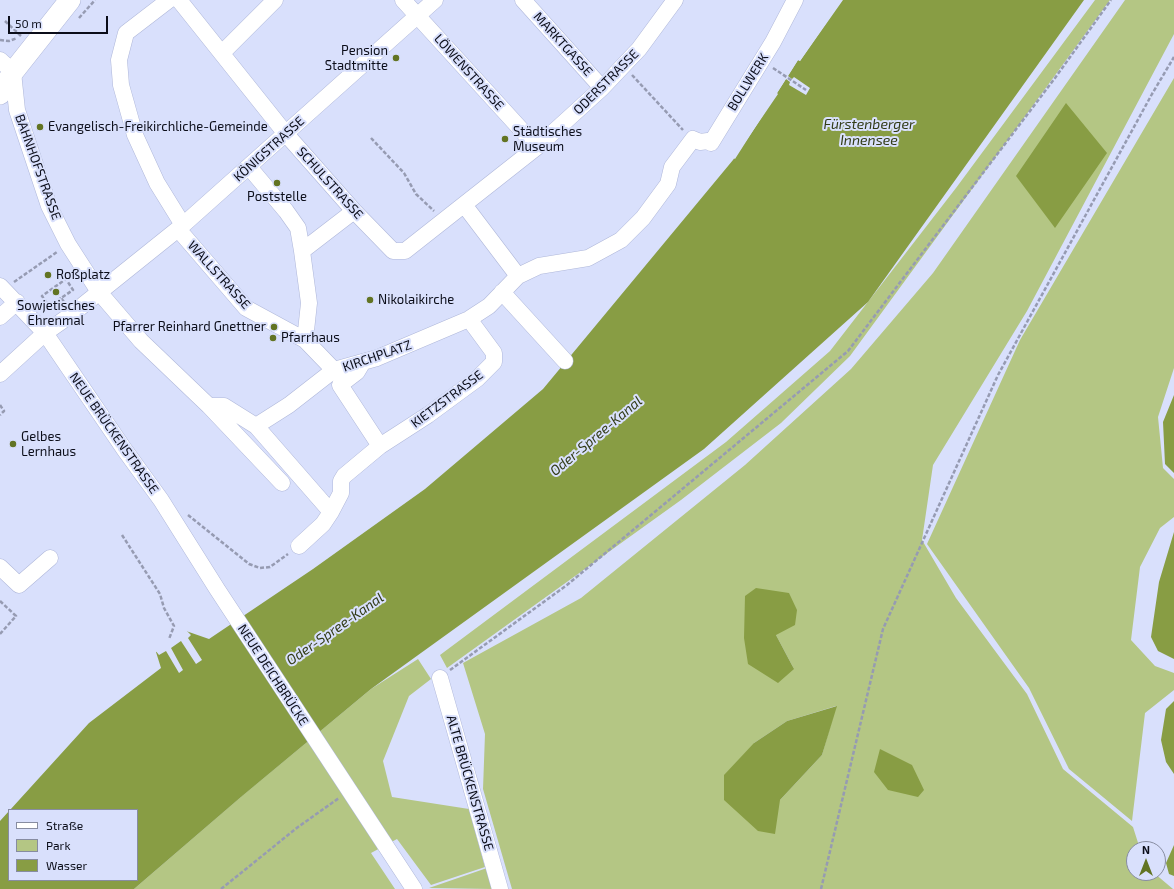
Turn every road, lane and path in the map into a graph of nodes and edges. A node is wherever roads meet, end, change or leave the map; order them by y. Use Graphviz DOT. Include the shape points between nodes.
graph roads {
  1 [pos="70,0"];
  2 [pos="169,0"];
  3 [pos="179,0"];
  4 [pos="275,0"];
  5 [pos="404,0"];
  6 [pos="435,0"];
  7 [pos="523,0"];
  8 [pos="675,0"];
  9 [pos="795,0"];
  10 [pos="1111,0"];
  11 [pos="418,15"];
  12 [pos="20,36"];
  13 [pos="0,40"];
  14 [pos="222,53"];
  15 [pos="1174,57"];
  16 [pos="6,66"];
  17 [pos="623,66"];
  18 [pos="772,67"];
  19 [pos="602,88"];
  20 [pos="806,90"];
  21 [pos="0,94"];
  22 [pos="286,134"];
  23 [pos="371,138"];
  24 [pos="692,141"];
  25 [pos="537,147"];
  26 [pos="249,167"];
  27 [pos="465,206"];
  28 [pos="354,211"];
  29 [pos="445,221"];
  30 [pos="180,227"];
  31 [pos="68,244"];
  32 [pos="302,251"];
  33 [pos="393,251"];
  34 [pos="518,276"];
  35 [pos="2,287"];
  36 [pos="99,292"];
  37 [pos="502,292"];
  38 [pos="61,298"];
  39 [pos="17,302"];
  40 [pos="72,314"];
  41 [pos="0,317"];
  42 [pos="469,319"];
  43 [pos="45,333"];
  44 [pos="305,340"];
  45 [pos="565,361"];
  46 [pos="363,362"];
  47 [pos="334,370"];
  48 [pos="0,374"];
  49 [pos="0,405"];
  50 [pos="209,406"];
  51 [pos="0,415"];
  52 [pos="256,426"];
  53 [pos="380,446"];
  54 [pos="282,483"];
  55 [pos="331,512"];
  56 [pos="190,516"];
  57 [pos="122,535"];
  58 [pos="299,546"];
  59 [pos="50,558"];
  60 [pos="0,567"];
  61 [pos="217,589"];
  62 [pos="0,601"];
  63 [pos="0,634"];
  64 [pos="169,639"];
  65 [pos="440,678"];
  66 [pos="349,791"];
  67 [pos="221,889"];
  68 [pos="414,889"];
  69 [pos="500,889"];
  70 [pos="821,889"];
  1 -- 16 [label="main road"];
  2 -- 30 [label="street, WALLSTRASSE" via="126,33 119,60 121,85 135,135"];
  3 -- 14 [label="street, SCHULSTRASSE"];
  4 -- 14 [label="street"];
  5 -- 11 [label="street, LÖWENSTRASSE"];
  6 -- 11 [label="street, KÖNIGSTRASSE"];
  7 -- 19 [label="street, MARKTGASSE"];
  8 -- 17 [label="street, ODERSTRASSE" via="639,49"];
  9 -- 24 [label="street, BOLLWERK" via="773,42 711,143"];
  10 -- 65 [label="path" via="848,351 567,585"];
  11 -- 22 [label="street, KÖNIGSTRASSE"];
  11 -- 25 [label="street, LÖWENSTRASSE"];
  12 -- 13 [label="path" via="9,41"];
  14 -- 22 [label="street, SCHULSTRASSE"];
  15 -- 70 [label="path" via="998,375 883,630"];
  16 -- 21 [label="main road"];
  16 -- 31 [label="street, BAHNHOFSTRASSE" via="17,110 50,206"];
  17 -- 19 [label="street, ODERSTRASSE"];
  17 -- 24 [label="path"];
  18 -- 20 [label="path"];
  19 -- 25 [label="street, ODERSTRASSE"];
  22 -- 26 [label="street, KÖNIGSTRASSE"];
  22 -- 28 [label="street, SCHULSTRASSE"];
  23 -- 29 [label="path" via="404,173 416,194"];
  24 -- 34 [label="street" via="672,167 668,184 643,218 621,240 588,258 539,266"];
  25 -- 27 [label="street, ODERSTRASSE"];
  26 -- 30 [label="street, KÖNIGSTRASSE"];
  26 -- 32 [label="street" via="298,228"];
  27 -- 29 [label="street, ODERSTRASSE"];
  27 -- 34 [label="street"];
  28 -- 32 [label="street"];
  28 -- 33 [label="street, SCHULSTRASSE"];
  29 -- 33 [label="street, ODERSTRASSE" via="405,250"];
  30 -- 36 [label="street, KÖNIGSTRASSE"];
  30 -- 44 [label="street, WALLSTRASSE" via="246,308"];
  31 -- 35 [label="path"];
  31 -- 36 [label="street, BAHNHOFSTRASSE"];
  32 -- 44 [label="street" via="309,303"];
  34 -- 37 [label="street"];
  35 -- 39 [label="street, NEUE BRÜCKENSTRASSE"];
  36 -- 40 [label="street, KÖNIGSTRASSE"];
  36 -- 50 [label="street" via="141,341"];
  37 -- 42 [label="street" via="489,306"];
  37 -- 45 [label="street"];
  38 -- 38 [label="path" via="73,290 66,279 42,296 49,306"];
  38 -- 40 [label="path"];
  39 -- 41 [label="street"];
  39 -- 43 [label="street, NEUE BRÜCKENSTRASSE"];
  40 -- 43 [label="street, KÖNIGSTRASSE"];
  42 -- 46 [label="street, KIRCHPLATZ"];
  42 -- 53 [label="street, KIETZSTRASSE" via="494,353 494,362 477,379"];
  43 -- 48 [label="street, KÖNIGSTRASSE"];
  43 -- 61 [label="street, NEUE BRÜCKENSTRASSE" via="162,500"];
  44 -- 47 [label="street, KIRCHPLATZ"];
  46 -- 47 [label="street, KIRCHPLATZ"];
  46 -- 53 [label="street" via="357,372 340,385"];
  47 -- 52 [label="street" via="289,405"];
  49 -- 51 [label="path" via="4,411"];
  50 -- 52 [label="street" via="224,406"];
  50 -- 54 [label="street"];
  52 -- 55 [label="street"];
  53 -- 55 [label="street, KIETZSTRASSE" via="344,476 341,481 341,493"];
  55 -- 58 [label="street, KIETZSTRASSE" via="323,524"];
  56 -- 58 [label="path" via="249,564 260,568 270,567"];
  57 -- 64 [label="path" via="160,594 174,626"];
  59 -- 60 [label="street" via="19,584"];
  61 -- 66 [label="street, NEUE DEICHBRÜCKE"];
  62 -- 63 [label="path" via="16,616"];
  65 -- 69 [label="street, ALTE BRÜCKENSTRASSE"];
  66 -- 67 [label="path" via="298,827"];
  66 -- 68 [label="street"];
}
